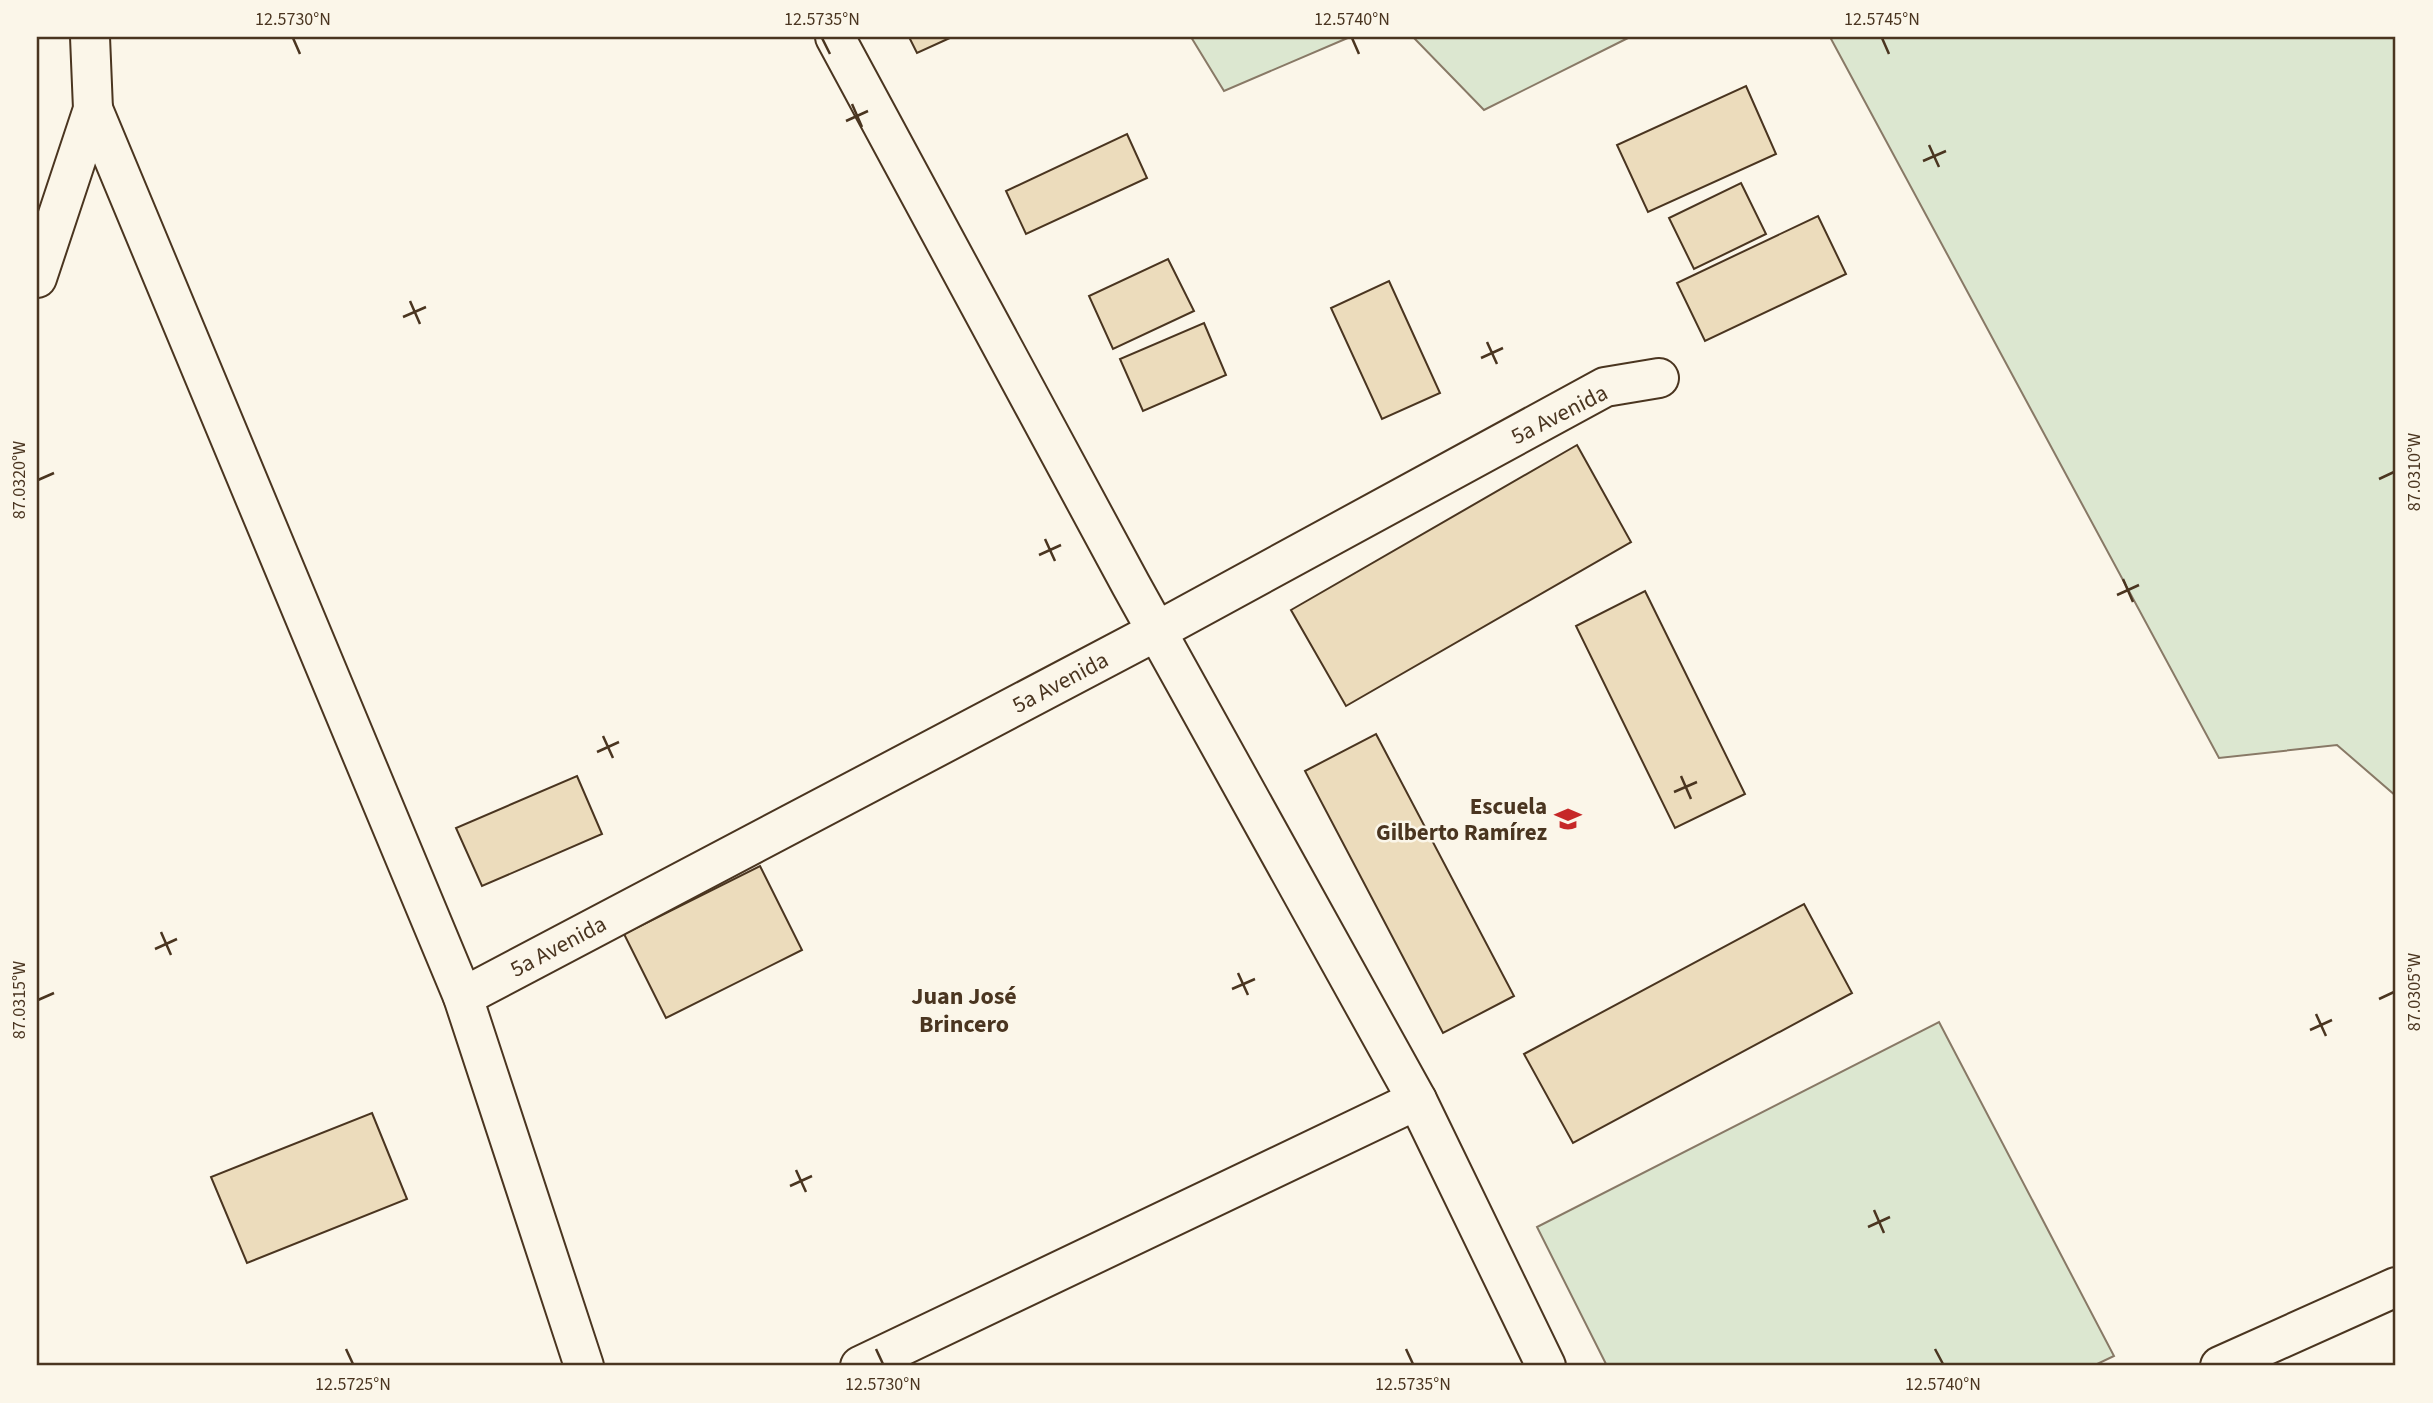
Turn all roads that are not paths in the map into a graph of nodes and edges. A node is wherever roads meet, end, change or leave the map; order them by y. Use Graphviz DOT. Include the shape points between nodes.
graph roads {
  1 [pos="90,37"];
  2 [pos="835,37"];
  3 [pos="93,109"];
  4 [pos="37,278"];
  5 [pos="1659,378"];
  6 [pos="1157,631"];
  7 [pos="463,997"];
  8 [pos="1417,1100"];
  9 [pos="2396,1287"];
  10 [pos="584,1366"];
  11 [pos="860,1366"];
  12 [pos="1546,1366"];
  13 [pos="2220,1366"];
  1 -- 3 [label="street"];
  2 -- 6 [label="street"];
  3 -- 4 [label="street"];
  3 -- 7 [label="street"];
  5 -- 6 [label="street, 5a Avenida" via="1605,387"];
  6 -- 7 [label="street, 5a Avenida"];
  6 -- 8 [label="street"];
  7 -- 10 [label="street"];
  8 -- 11 [label="street"];
  8 -- 12 [label="street"];
  9 -- 13 [label="street"];
}
